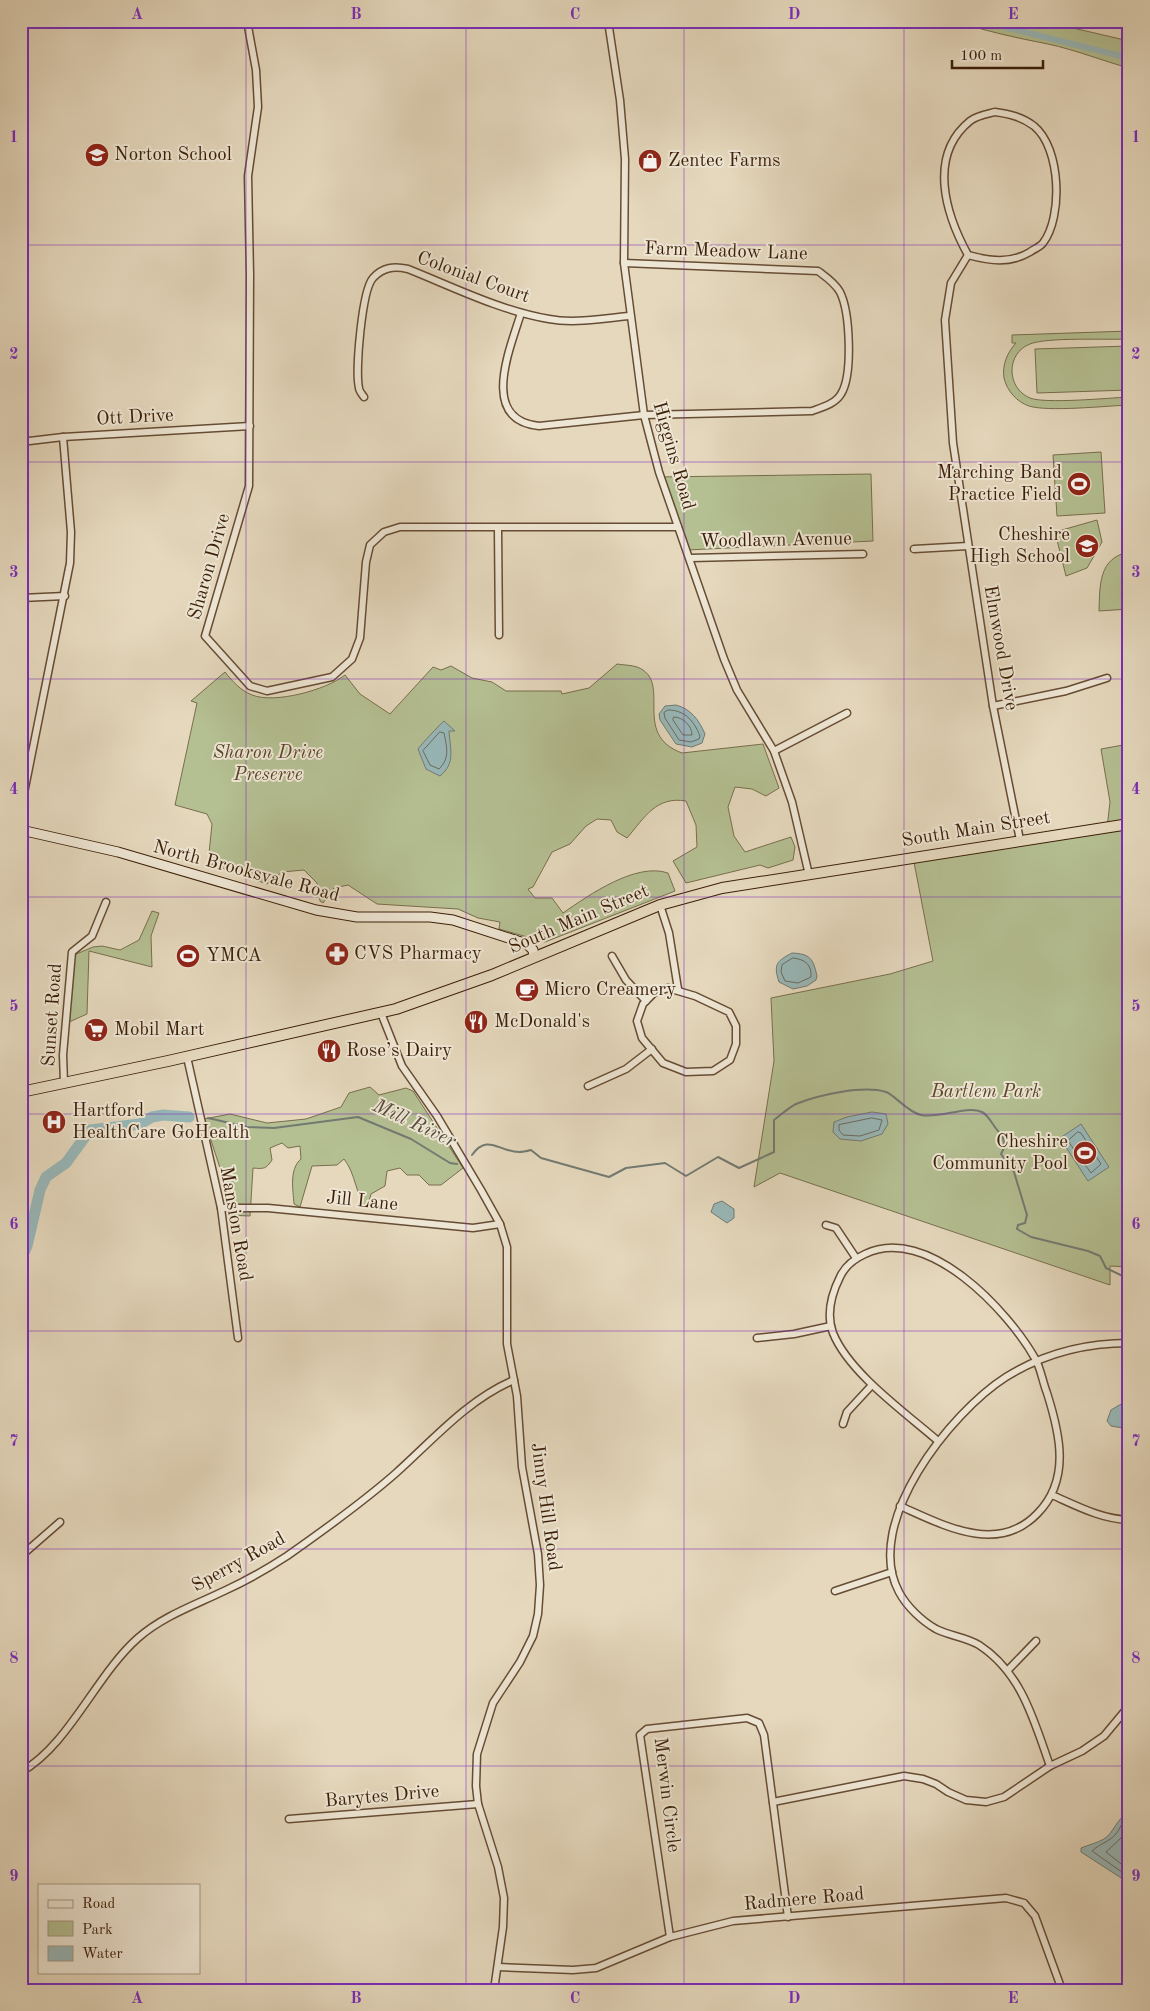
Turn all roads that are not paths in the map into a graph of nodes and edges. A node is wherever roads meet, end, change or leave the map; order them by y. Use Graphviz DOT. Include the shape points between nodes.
graph roads {
  1 [pos="247,21"];
  2 [pos="608,21"];
  3 [pos="968,255"];
  4 [pos="624,263"];
  5 [pos="521,313"];
  6 [pos="630,316"];
  7 [pos="364,397"];
  8 [pos="644,415"];
  9 [pos="250,426"];
  10 [pos="63,437"];
  11 [pos="21,442"];
  12 [pos="678,527"];
  13 [pos="498,529"];
  14 [pos="968,546"];
  15 [pos="914,549"];
  16 [pos="863,554"];
  17 [pos="690,558"];
  18 [pos="65,596"];
  19 [pos="21,598"];
  20 [pos="499,635"];
  21 [pos="1107,678"];
  22 [pos="994,706"];
  23 [pos="847,713"];
  24 [pos="774,752"];
  25 [pos="21,808"];
  26 [pos="1129,824"];
  27 [pos="21,830"];
  28 [pos="1020,840"];
  29 [pos="810,875"];
  30 [pos="106,902"];
  31 [pos="660,905"];
  32 [pos="612,956"];
  33 [pos="534,957"];
  34 [pos="678,989"];
  35 [pos="646,1001"];
  36 [pos="381,1013"];
  37 [pos="652,1050"];
  38 [pos="187,1057"];
  39 [pos="64,1083"];
  40 [pos="588,1086"];
  41 [pos="21,1092"];
  42 [pos="221,1208"];
  43 [pos="500,1224"];
  44 [pos="826,1225"];
  45 [pos="856,1258"];
  46 [pos="830,1326"];
  47 [pos="238,1338"];
  48 [pos="757,1338"];
  49 [pos="1129,1343"];
  50 [pos="1036,1361"];
  51 [pos="514,1380"];
  52 [pos="872,1385"];
  53 [pos="843,1424"];
  54 [pos="938,1441"];
  55 [pos="1052,1495"];
  56 [pos="900,1506"];
  57 [pos="1129,1520"];
  58 [pos="60,1522"];
  59 [pos="21,1556"];
  60 [pos="892,1572"];
  61 [pos="835,1590"];
  62 [pos="1036,1641"];
  63 [pos="1008,1670"];
  64 [pos="1129,1706"];
  65 [pos="1050,1766"];
  66 [pos="21,1772"];
  67 [pos="773,1802"];
  68 [pos="478,1804"];
  69 [pos="289,1819"];
  70 [pos="788,1917"];
  71 [pos="670,1937"];
  72 [pos="498,1967"];
  73 [pos="494,1990"];
  74 [pos="1062,1990"];
  1 -- 9 [label="street, Sharon Drive" via="256,70 258,107 248,176"];
  2 -- 4 [label="street, Higgins Road" via="624,151"];
  3 -- 3 [label="street" via="990,261 1018,259 1042,244 1055,217 1057,183 1051,153 1035,127 1016,116 995,112 971,120 958,134 945,159 944,187 948,211"];
  3 -- 14 [label="street, Elmwood Drive" via="951,283 945,320 953,443"];
  4 -- 6 [label="street, Higgins Road"];
  4 -- 8 [label="street, Farm Meadow Lane" via="818,271 830,279 844,304 850,367 847,384 840,396 828,406 812,411"];
  5 -- 6 [label="street, Colonial Court" via="550,320 573,321"];
  5 -- 7 [label="street, Colonial Court" via="408,269 394,266 381,270 371,279 366,290 360,336 359,388"];
  5 -- 8 [label="street, Farm Meadow Lane" via="506,362 503,389 504,403 512,415 525,424 539,426"];
  6 -- 8 [label="street, Higgins Road"];
  8 -- 12 [label="street, Higgins Road"];
  9 -- 10 [label="street, Ott Drive"];
  9 -- 13 [label="street, Sharon Drive" via="249,486 205,636 250,686 267,691 332,677 352,659 360,638 370,545 384,532 400,527"];
  10 -- 11 [label="street, Ott Drive"];
  10 -- 18 [label="street" via="71,532"];
  12 -- 13 [label="street, Sharon Drive"];
  12 -- 17 [label="street, Higgins Road"];
  13 -- 20 [label="street"];
  14 -- 15 [label="street"];
  14 -- 22 [label="street, Elmwood Drive"];
  16 -- 17 [label="street, Woodlawn Avenue"];
  17 -- 24 [label="street, Higgins Road" via="737,690"];
  18 -- 19 [label="street"];
  18 -- 25 [label="street"];
  21 -- 22 [label="street" via="1066,691"];
  22 -- 28 [label="street, Elmwood Drive"];
  23 -- 24 [label="street"];
  24 -- 29 [label="street, Higgins Road" via="792,802"];
  26 -- 28 [label="highway, South Main Street"];
  27 -- 33 [label="main road, North Brooksvale Road" via="118,852 316,910 357,917 453,920 521,943"];
  28 -- 29 [label="highway, South Main Street"];
  29 -- 31 [label="highway, South Main Street" via="722,888"];
  30 -- 39 [label="street, Sunset Road" via="92,936 72,952 63,1055"];
  31 -- 33 [label="highway, South Main Street"];
  31 -- 34 [label="street" via="669,933"];
  32 -- 35 [label="street" via="626,980"];
  33 -- 36 [label="highway, South Main Street" via="447,992"];
  34 -- 35 [label="street" via="668,988 654,993"];
  34 -- 37 [label="street" via="729,1012 736,1026 736,1044 730,1060 713,1071 686,1072 663,1063"];
  35 -- 37 [label="street" via="637,1021 642,1038"];
  36 -- 38 [label="highway, South Main Street"];
  36 -- 43 [label="street, Jinny Hill Road" via="402,1066 452,1140"];
  37 -- 40 [label="street" via="626,1069"];
  38 -- 39 [label="highway, South Main Street"];
  38 -- 42 [label="street, Mansion Road"];
  39 -- 41 [label="highway, South Main Street"];
  42 -- 43 [label="street, Jill Lane" via="238,1206 472,1228"];
  42 -- 47 [label="street, Mansion Road"];
  43 -- 51 [label="street, Jinny Hill Road" via="507,1247 506,1331"];
  44 -- 45 [label="street" via="836,1228"];
  45 -- 46 [label="street" via="843,1271 833,1291"];
  45 -- 50 [label="street" via="878,1248 892,1247 908,1248 936,1261 969,1282 994,1304"];
  46 -- 48 [label="street"];
  46 -- 52 [label="street" via="838,1345"];
  49 -- 50 [label="street" via="1086,1346"];
  50 -- 54 [label="street" via="1006,1377 978,1398"];
  50 -- 55 [label="street" via="1061,1448 1059,1473"];
  51 -- 66 [label="street, Sperry Road" via="477,1401 394,1475 292,1553 145,1632 116,1660 53,1744"];
  51 -- 68 [label="street, Jinny Hill Road" via="524,1482 540,1567 540,1599 528,1648 493,1703 481,1736 476,1770"];
  52 -- 53 [label="street" via="847,1412"];
  52 -- 54 [label="street"];
  54 -- 56 [label="street"];
  55 -- 56 [label="street" via="1036,1515 1011,1531 988,1535 963,1533"];
  55 -- 57 [label="street" via="1093,1513"];
  56 -- 60 [label="street" via="891,1535"];
  58 -- 59 [label="street"];
  60 -- 61 [label="street"];
  60 -- 63 [label="street" via="899,1592 915,1613 937,1629 978,1645"];
  62 -- 63 [label="street"];
  63 -- 65 [label="street" via="1030,1709"];
  64 -- 65 [label="street" via="1104,1736"];
  65 -- 67 [label="street" via="1004,1797 986,1802 966,1800 936,1784 904,1776"];
  67 -- 70 [label="street, Merwin Circle"];
  67 -- 71 [label="street, Merwin Circle" via="764,1735 759,1723 747,1718 643,1731 640,1735"];
  68 -- 69 [label="street, Barytes Drive"];
  68 -- 72 [label="street, Jinny Hill Road" via="503,1890"];
  70 -- 71 [label="street, Radmere Road" via="732,1921"];
  70 -- 74 [label="street, Radmere Road" via="1006,1898 1024,1903 1035,1916"];
  71 -- 72 [label="street, Radmere Road" via="596,1968"];
  72 -- 73 [label="street, Jinny Hill Road"];
}
